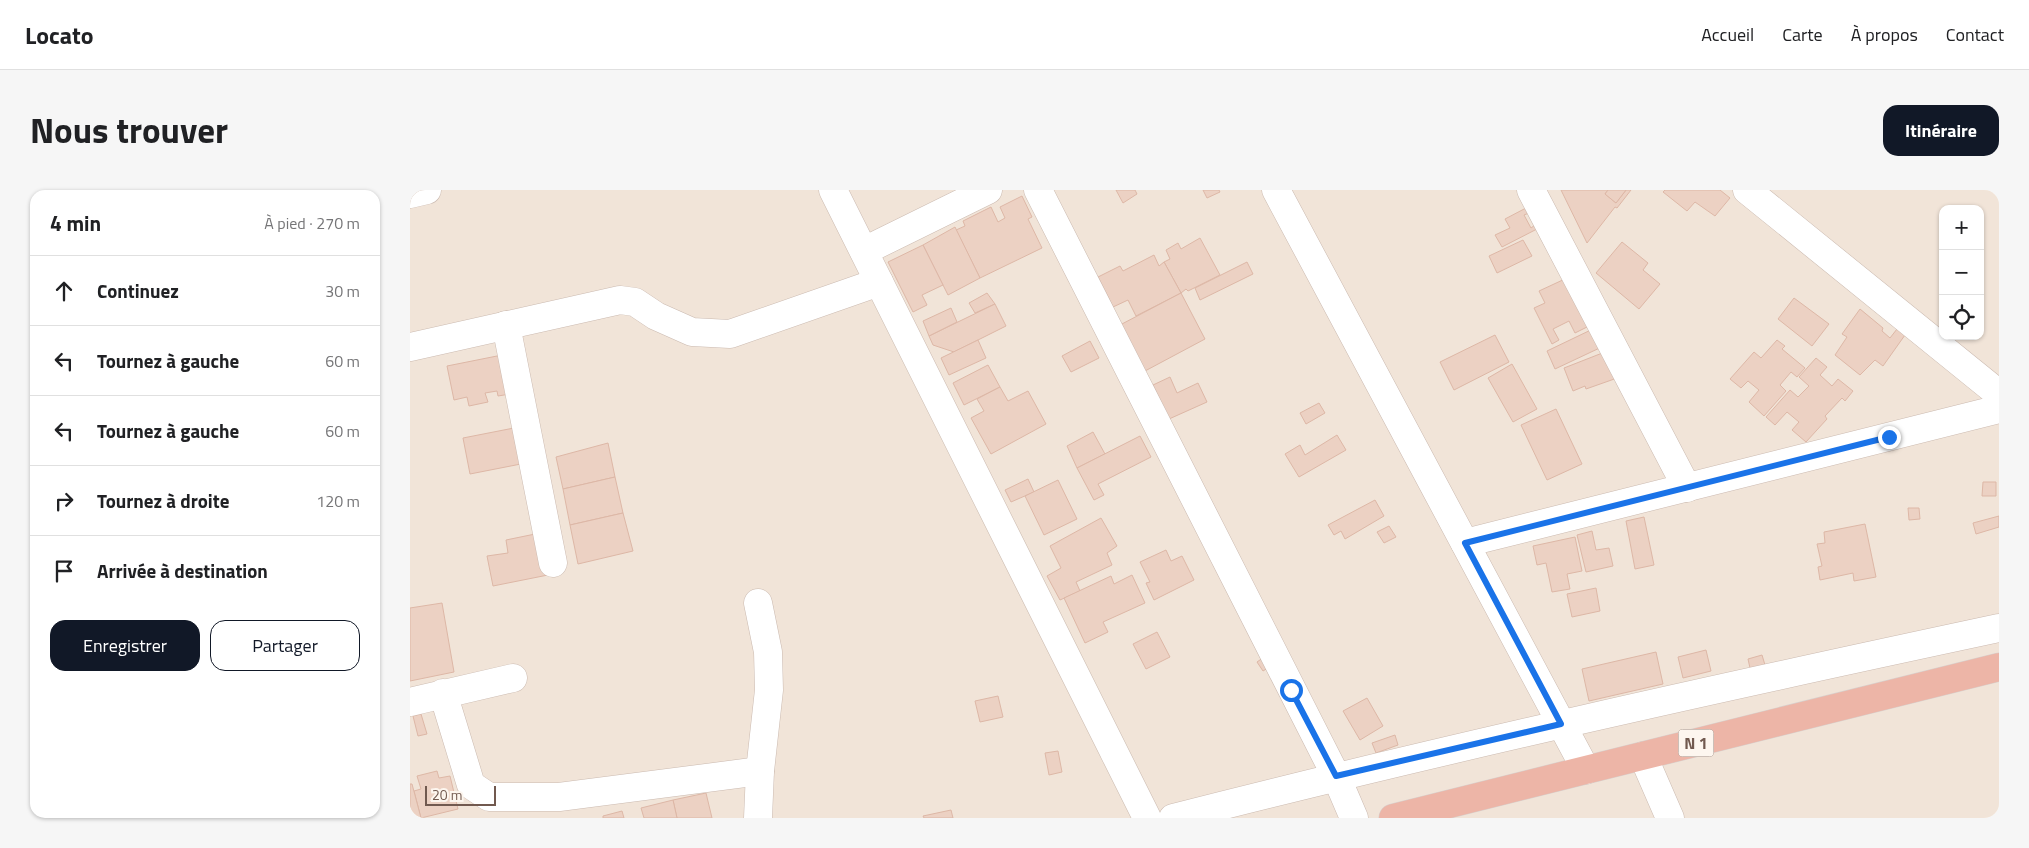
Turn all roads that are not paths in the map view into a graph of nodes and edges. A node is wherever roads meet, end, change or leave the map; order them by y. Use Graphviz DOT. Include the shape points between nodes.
graph roads {
  1 [pos="427,190"];
  2 [pos="833,190"];
  3 [pos="988,190"];
  4 [pos="1038,190"];
  5 [pos="1276,190"];
  6 [pos="1531,190"];
  7 [pos="1746,190"];
  8 [pos="410,194"];
  9 [pos="864,251"];
  10 [pos="879,282"];
  11 [pos="506,325"];
  12 [pos="410,346"];
  13 [pos="1999,394"];
  14 [pos="1999,409"];
  15 [pos="1687,488"];
  16 [pos="1465,543"];
  17 [pos="553,563"];
  18 [pos="758,603"];
  19 [pos="1999,628"];
  20 [pos="1999,667"];
  21 [pos="514,678"];
  22 [pos="443,693"];
  23 [pos="410,702"];
  24 [pos="1561,724"];
  25 [pos="1643,756"];
  26 [pos="1586,770"];
  27 [pos="760,771"];
  28 [pos="1336,776"];
  29 [pos="758,818"];
  30 [pos="1147,818"];
  31 [pos="1173,818"];
  32 [pos="1354,818"];
  33 [pos="1393,818"];
  34 [pos="1670,818"];
  1 -- 8 [label="street"];
  2 -- 9 [label="street"];
  3 -- 9 [label="street"];
  4 -- 28 [label="street"];
  5 -- 16 [label="street"];
  6 -- 15 [label="street"];
  7 -- 13 [label="street"];
  9 -- 10 [label="street"];
  10 -- 11 [label="street" via="730,334 692,332 656,316 635,302 620,300"];
  10 -- 30 [label="street"];
  11 -- 12 [label="street"];
  11 -- 17 [label="street"];
  14 -- 15 [label="street"];
  15 -- 16 [label="street"];
  16 -- 24 [label="street"];
  18 -- 27 [label="street" via="768,652 769,690"];
  19 -- 24 [label="street"];
  20 -- 25 [label="highway, N 1"];
  21 -- 22 [label="street"];
  22 -- 23 [label="street"];
  22 -- 27 [label="street" via="471,785 489,797 558,797"];
  24 -- 26 [label="street"];
  24 -- 28 [label="street"];
  25 -- 26 [label="highway, N 1"];
  25 -- 34 [label="street"];
  26 -- 33 [label="highway, N 1"];
  27 -- 29 [label="street"];
  28 -- 31 [label="street"];
  28 -- 32 [label="street"];
}
